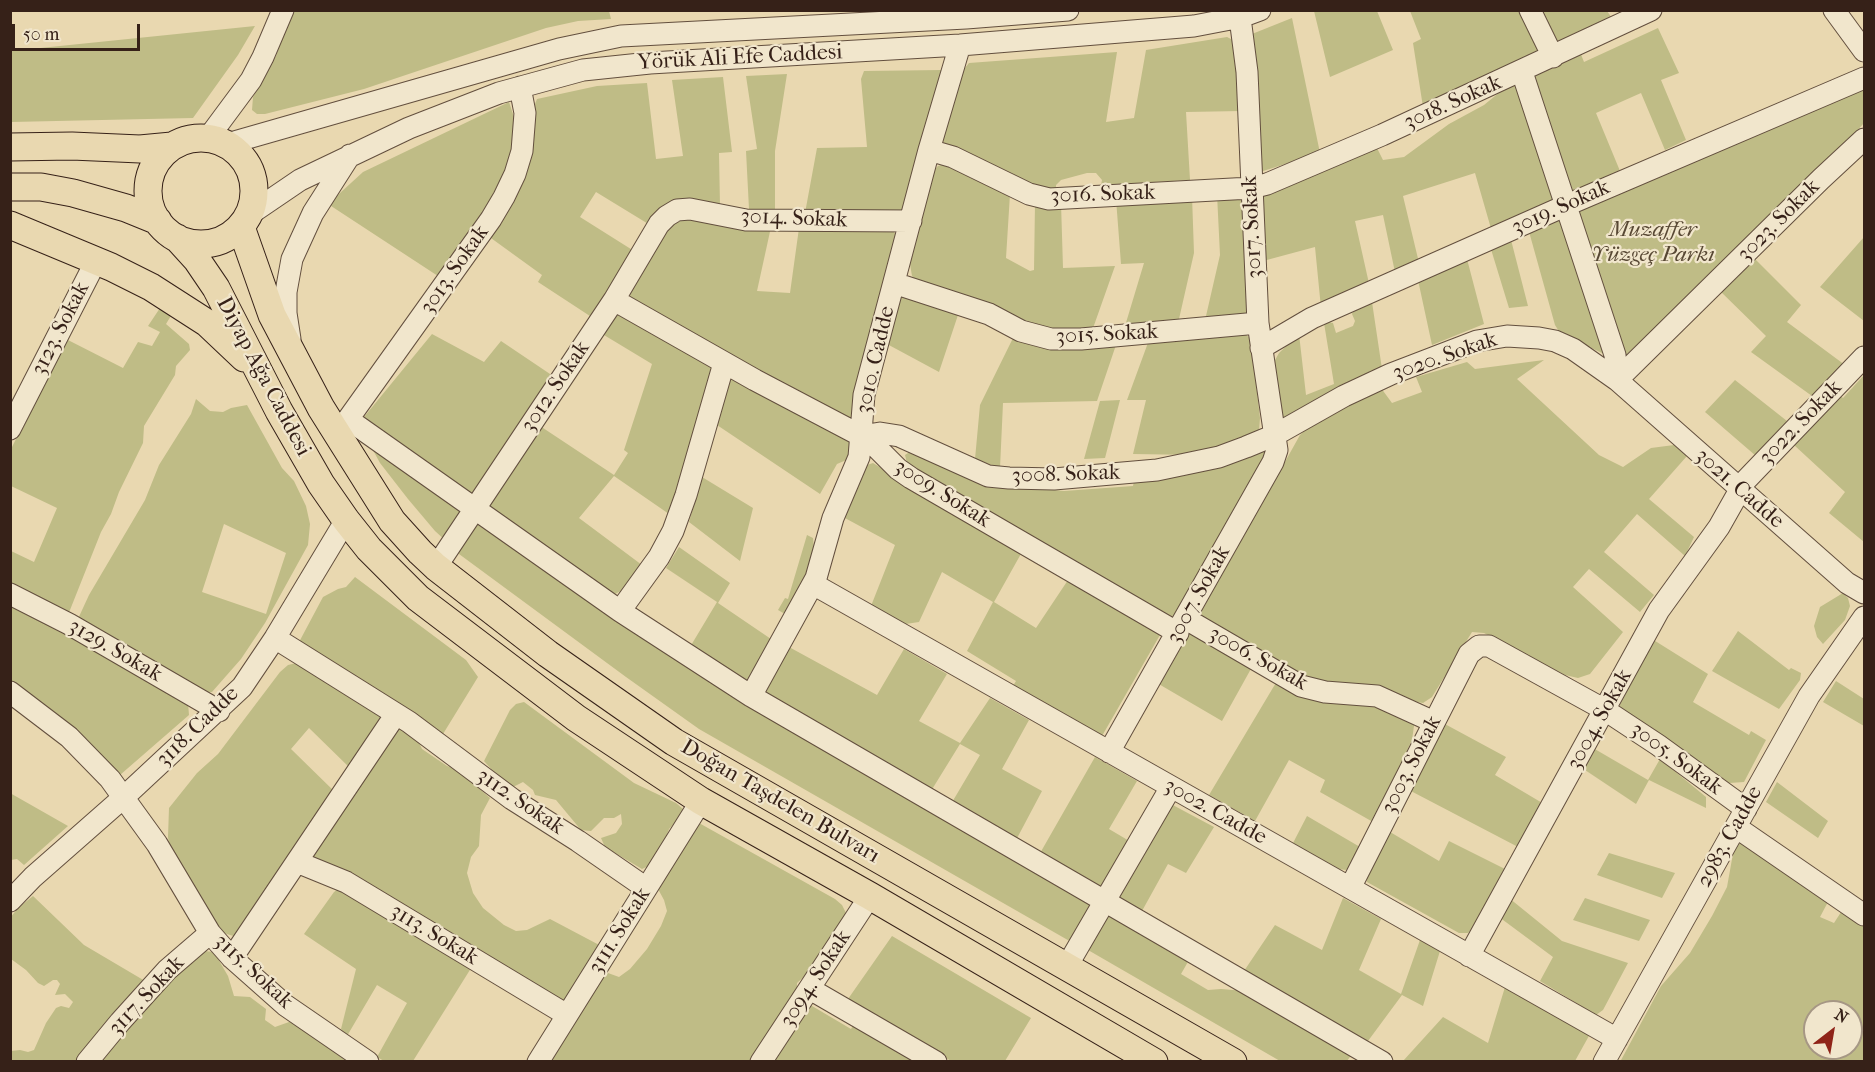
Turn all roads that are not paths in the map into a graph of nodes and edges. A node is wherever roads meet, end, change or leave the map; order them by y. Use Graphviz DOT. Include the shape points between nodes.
graph roads {
  1 [pos="283,10"];
  2 [pos="1068,10"];
  3 [pos="1530,10"];
  4 [pos="1651,10"];
  5 [pos="1834,10"];
  6 [pos="1247,13"];
  7 [pos="966,14"];
  8 [pos="960,45"];
  9 [pos="1864,51"];
  10 [pos="1553,57"];
  11 [pos="1522,72"];
  12 [pos="1864,78"];
  13 [pos="520,87"];
  14 [pos="1864,139"];
  15 [pos="218,141"];
  16 [pos="172,146"];
  17 [pos="10,147"];
  18 [pos="929,150"];
  19 [pos="350,155"];
  20 [pos="10,187"];
  21 [pos="1251,188"];
  22 [pos="1567,205"];
  23 [pos="677,210"];
  24 [pos="246,220"];
  25 [pos="911,221"];
  26 [pos="10,225"];
  27 [pos="167,230"];
  28 [pos="96,261"];
  29 [pos="894,284"];
  30 [pos="614,300"];
  31 [pos="1258,323"];
  32 [pos="1261,348"];
  33 [pos="293,357"];
  34 [pos="1864,357"];
  35 [pos="724,363"];
  36 [pos="261,375"];
  37 [pos="1617,380"];
  38 [pos="343,427"];
  39 [pos="10,429"];
  40 [pos="1275,435"];
  41 [pos="861,436"];
  42 [pos="369,487"];
  43 [pos="1740,490"];
  44 [pos="475,510"];
  45 [pos="346,520"];
  46 [pos="436,567"];
  47 [pos="813,584"];
  48 [pos="1864,593"];
  49 [pos="10,594"];
  50 [pos="620,611"];
  51 [pos="1864,617"];
  52 [pos="1182,626"];
  53 [pos="275,638"];
  54 [pos="1479,646"];
  55 [pos="12,696"];
  56 [pos="751,696"];
  57 [pos="1605,710"];
  58 [pos="219,711"];
  59 [pos="396,714"];
  60 [pos="1434,722"];
  61 [pos="1109,752"];
  62 [pos="1171,787"];
  63 [pos="124,797"];
  64 [pos="701,801"];
  65 [pos="1741,818"];
  66 [pos="297,862"];
  67 [pos="646,888"];
  68 [pos="1350,888"];
  69 [pos="870,896"];
  70 [pos="10,901"];
  71 [pos="1105,901"];
  72 [pos="1863,911"];
  73 [pos="210,933"];
  74 [pos="1469,956"];
  75 [pos="232,958"];
  76 [pos="1068,966"];
  77 [pos="810,989"];
  78 [pos="567,1015"];
  79 [pos="1617,1039"];
  80 [pos="1143,1059"];
  81 [pos="87,1062"];
  82 [pos="368,1062"];
  83 [pos="538,1062"];
  84 [pos="761,1062"];
  85 [pos="936,1062"];
  86 [pos="1233,1062"];
  87 [pos="1382,1062"];
  88 [pos="1604,1062"];
  1 -- 15 [label="street"];
  2 -- 7 [label="street, Yörük Ali Efe Caddesi"];
  3 -- 10 [label="street"];
  4 -- 10 [label="street, 3018. Sokak"];
  5 -- 9 [label="street"];
  6 -- 8 [label="street, Yörük Ali Efe Caddesi" via="1194,26"];
  6 -- 21 [label="street, 3017. Sokak"];
  7 -- 15 [label="street, Yörük Ali Efe Caddesi" via="621,36 559,49"];
  8 -- 13 [label="street, Yörük Ali Efe Caddesi" via="616,65 563,74"];
  8 -- 18 [label="street, 3010. Cadde"];
  10 -- 11 [label="street, 3018. Sokak"];
  11 -- 21 [label="street, 3018. Sokak"];
  11 -- 22 [label="street"];
  12 -- 22 [label="street, 3019. Sokak"];
  13 -- 19 [label="street, Yörük Ali Efe Caddesi" via="440,115"];
  13 -- 38 [label="street, 3013. Sokak" via="524,138 510,186 491,219"];
  14 -- 37 [label="street, 3023. Sokak"];
  15 -- 16 [label="main road" via="189,139"];
  15 -- 24 [label="main road, Diyap Ağa Caddesi" via="240,154 249,167 255,198"];
  16 -- 17 [label="main road"];
  16 -- 27 [label="main road, Diyap Ağa Caddesi" via="153,168 149,181 150,202"];
  18 -- 21 [label="street, 3016. Sokak" via="1049,199"];
  18 -- 25 [label="street, 3010. Cadde"];
  19 -- 24 [label="street, Yörük Ali Efe Caddesi" via="300,180"];
  19 -- 33 [label="street" via="313,213 292,259 286,302"];
  20 -- 27 [label="main road, Diyap Ağa Caddesi" via="73,193 126,208"];
  21 -- 31 [label="street, 3017. Sokak"];
  22 -- 32 [label="street, 3019. Sokak" via="1312,318"];
  22 -- 37 [label="street" via="1615,355"];
  23 -- 25 [label="street, 3014. Sokak" via="746,220"];
  23 -- 30 [label="street, 3012. Sokak" via="659,224"];
  24 -- 27 [label="main road, Diyap Ağa Caddesi" via="228,238 211,244 194,244"];
  24 -- 33 [label="main road, Diyap Ağa Caddesi" via="272,315"];
  25 -- 29 [label="street, 3010. Cadde"];
  26 -- 28 [label="main road"];
  27 -- 36 [label="main road, Diyap Ağa Caddesi" via="197,260 216,288"];
  28 -- 36 [label="main road" via="151,287 207,323"];
  28 -- 39 [label="street, 3123. Sokak"];
  29 -- 31 [label="street, 3015. Sokak" via="989,314 1021,332 1051,339"];
  29 -- 41 [label="street, 3010. Cadde" via="864,395"];
  30 -- 35 [label="street, 3009. Sokak"];
  30 -- 44 [label="street, 3012. Sokak"];
  31 -- 32 [label="street, 3017. Sokak"];
  32 -- 40 [label="street, 3017. Sokak"];
  33 -- 38 [label="main road, Diyap Ağa Caddesi"];
  34 -- 43 [label="street, 3022. Sokak"];
  35 -- 41 [label="street, 3009. Sokak"];
  35 -- 50 [label="street" via="673,531"];
  36 -- 45 [label="main road, Diyap Ağa Caddesi" via="299,447"];
  37 -- 40 [label="street, 3020. Sokak" via="1590,359 1555,341 1523,336 1492,338 1391,374"];
  37 -- 43 [label="street, 3021. Cadde"];
  38 -- 42 [label="main road, Diyap Ağa Caddesi"];
  38 -- 44 [label="street"];
  40 -- 41 [label="street, 3008. Sokak" via="1219,457 1157,470 1054,479 988,476 899,436"];
  40 -- 52 [label="street, 3007. Sokak" via="1277,450 1273,462"];
  41 -- 47 [label="street, 3010. Cadde" via="857,462 833,518"];
  41 -- 52 [label="street, 3009. Sokak" via="911,478"];
  42 -- 46 [label="main road, Doğan Taşdelen Bulvarı" via="405,537"];
  43 -- 48 [label="street, 3021. Cadde" via="1847,583"];
  43 -- 57 [label="street, 3004. Sokak" via="1714,534 1659,610"];
  44 -- 46 [label="street, 3012. Sokak"];
  44 -- 50 [label="street"];
  45 -- 53 [label="street, 3118. Cadde"];
  45 -- 64 [label="main road, Doğan Taşdelen Bulvarı" via="418,598 576,718"];
  46 -- 76 [label="main road, Doğan Taşdelen Bulvarı" via="503,621 674,742"];
  47 -- 56 [label="street, 3010. Cadde"];
  47 -- 61 [label="street, 3002. Cadde"];
  49 -- 58 [label="street, 3129. Sokak"];
  50 -- 56 [label="street"];
  51 -- 65 [label="street, 2983. Cadde" via="1809,696"];
  52 -- 60 [label="street, 3006. Sokak" via="1301,686 1377,696"];
  52 -- 61 [label="street, 3007. Sokak"];
  53 -- 58 [label="street, 3118. Cadde" via="242,687"];
  53 -- 59 [label="street, 3112. Sokak"];
  54 -- 57 [label="street, 3005. Sokak" via="1489,646"];
  54 -- 60 [label="street, 3003. Sokak" via="1469,654"];
  55 -- 63 [label="street, 3115. Sokak" via="69,737"];
  56 -- 71 [label="street"];
  57 -- 65 [label="street, 3005. Sokak" via="1648,738"];
  57 -- 74 [label="street, 3004. Sokak"];
  58 -- 63 [label="street, 3118. Cadde"];
  59 -- 66 [label="street"];
  59 -- 67 [label="street, 3112. Sokak" via="512,800"];
  60 -- 68 [label="street, 3003. Sokak"];
  61 -- 62 [label="street, 3002. Cadde"];
  62 -- 68 [label="street, 3002. Cadde"];
  62 -- 71 [label="street"];
  63 -- 70 [label="street, 3118. Cadde"];
  63 -- 73 [label="street, 3115. Sokak" via="158,844"];
  64 -- 67 [label="street, 3111. Sokak"];
  64 -- 69 [label="main road, Doğan Taşdelen Bulvarı"];
  65 -- 72 [label="street, 3005. Sokak"];
  65 -- 79 [label="street, 2983. Cadde"];
  66 -- 75 [label="street"];
  66 -- 78 [label="street, 3113. Sokak" via="346,882"];
  67 -- 78 [label="street, 3111. Sokak"];
  68 -- 74 [label="street, 3002. Cadde"];
  69 -- 77 [label="street, 3094. Sokak"];
  69 -- 80 [label="main road, Doğan Taşdelen Bulvarı"];
  71 -- 76 [label="street"];
  71 -- 87 [label="street"];
  73 -- 75 [label="street, 3115. Sokak"];
  73 -- 81 [label="street, 3117. Sokak" via="167,970"];
  74 -- 79 [label="street, 3002. Cadde"];
  75 -- 82 [label="street, 3115. Sokak" via="285,1005"];
  76 -- 86 [label="main road, Doğan Taşdelen Bulvarı"];
  77 -- 84 [label="street, 3094. Sokak"];
  77 -- 85 [label="street"];
  78 -- 83 [label="street, 3111. Sokak"];
  79 -- 88 [label="street, 2983. Cadde"];
}
